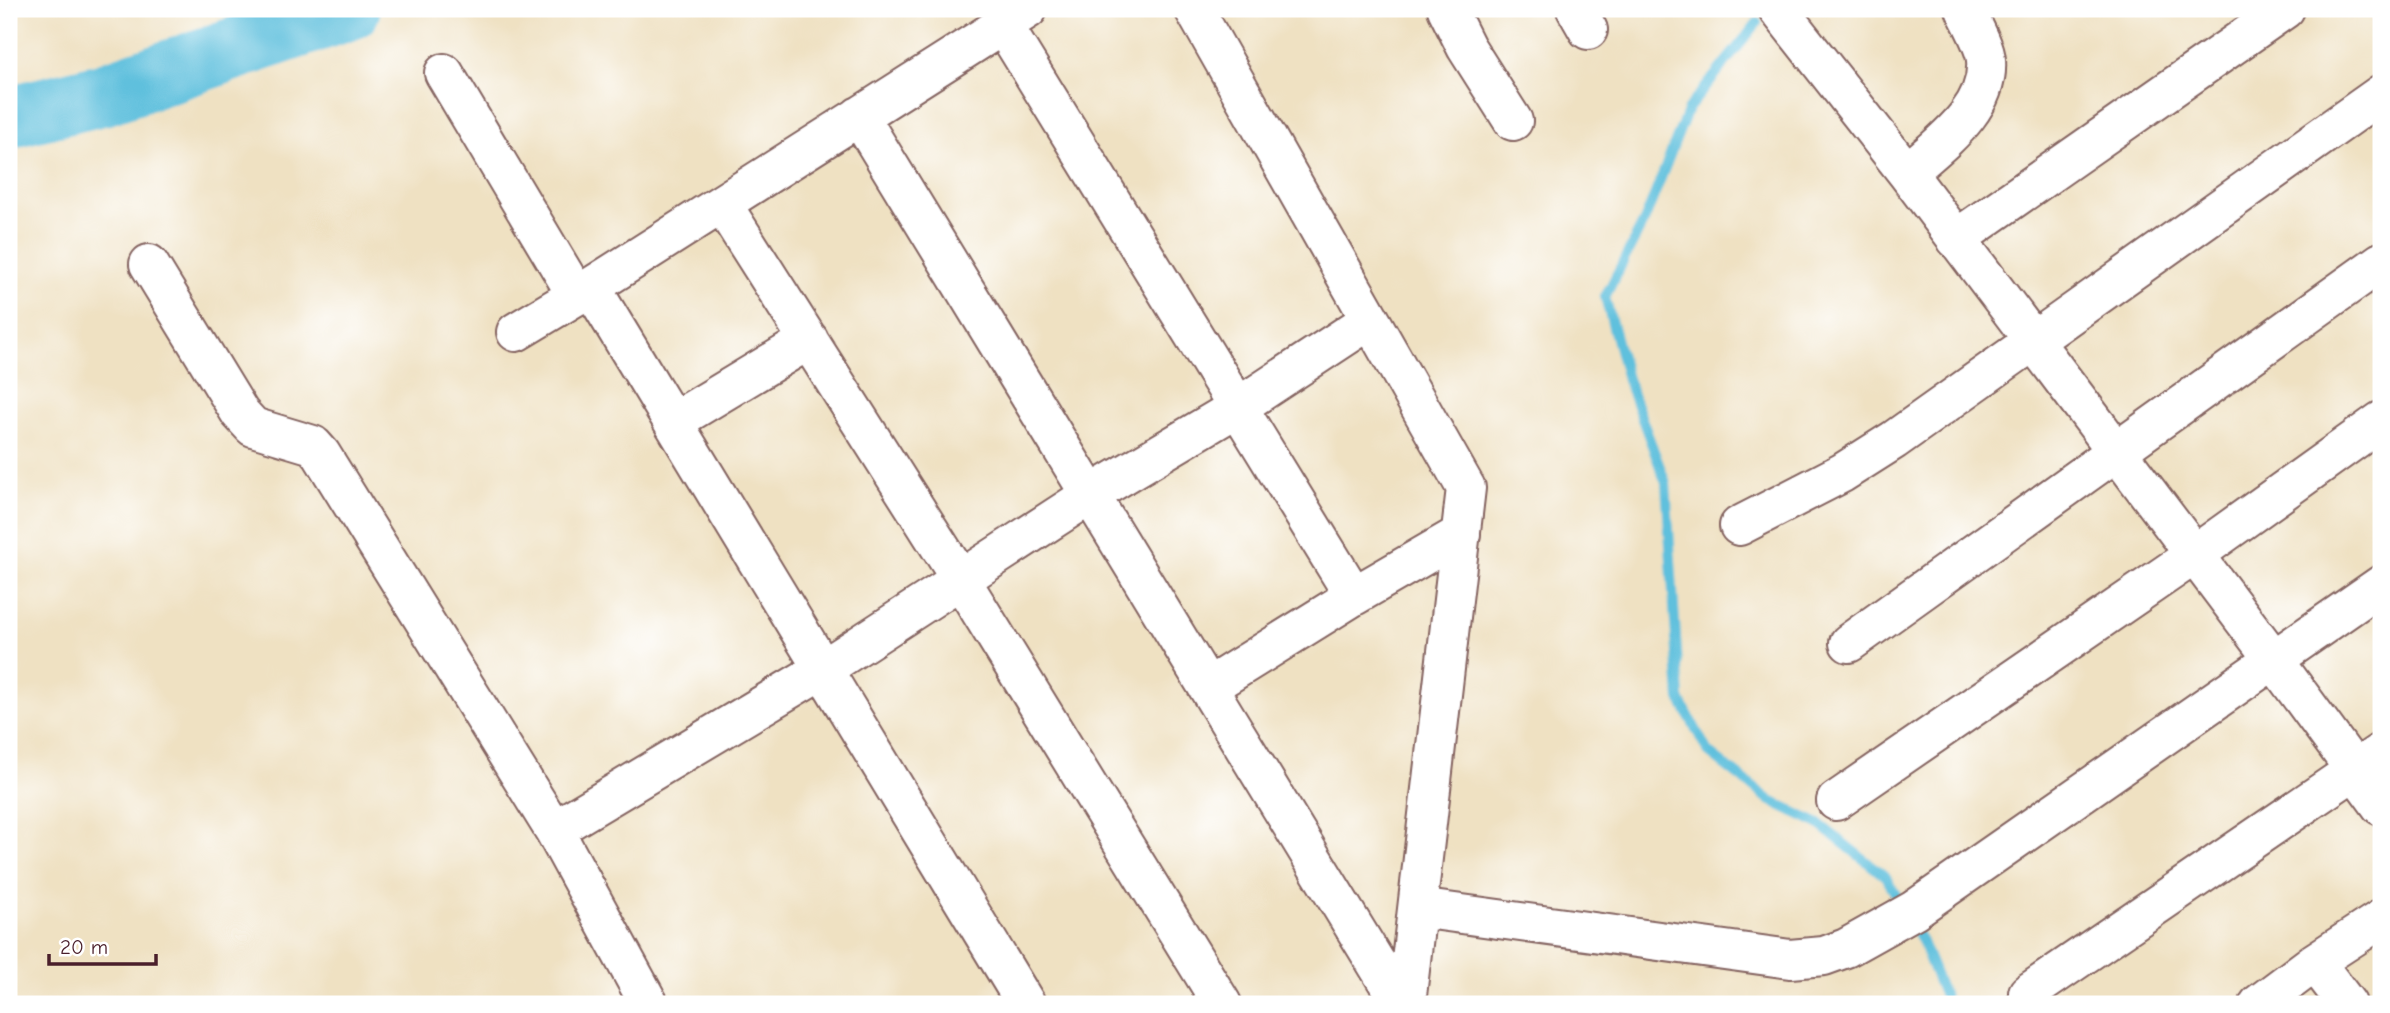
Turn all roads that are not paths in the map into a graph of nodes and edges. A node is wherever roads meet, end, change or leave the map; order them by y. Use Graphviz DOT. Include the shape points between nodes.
graph roads {
  1 [pos="1194,9"];
  2 [pos="1447,9"];
  3 [pos="1965,9"];
  4 [pos="2280,10"];
  5 [pos="1015,17"];
  6 [pos="1785,17"];
  7 [pos="444,74"];
  8 [pos="2381,94"];
  9 [pos="859,116"];
  10 [pos="1513,121"];
  11 [pos="1906,173"];
  12 [pos="722,204"];
  13 [pos="1956,239"];
  14 [pos="2381,262"];
  15 [pos="149,264"];
  16 [pos="584,292"];
  17 [pos="1370,320"];
  18 [pos="516,332"];
  19 [pos="809,340"];
  20 [pos="2034,342"];
  21 [pos="1238,407"];
  22 [pos="2381,421"];
  23 [pos="673,422"];
  24 [pos="2116,451"];
  25 [pos="1090,495"];
  26 [pos="1739,526"];
  27 [pos="1461,534"];
  28 [pos="2194,555"];
  29 [pos="961,580"];
  30 [pos="2381,585"];
  31 [pos="1354,596"];
  32 [pos="1849,643"];
  33 [pos="2274,660"];
  34 [pos="823,669"];
  35 [pos="1208,687"];
  36 [pos="2368,762"];
  37 [pos="1836,802"];
  38 [pos="2381,806"];
  39 [pos="554,830"];
  40 [pos="1418,908"];
  41 [pos="2381,919"];
  42 [pos="2315,962"];
  43 [pos="2028,993"];
  44 [pos="649,1004"];
  45 [pos="1026,1004"];
  46 [pos="1222,1004"];
  47 [pos="1401,1004"];
  48 [pos="1406,1004"];
  49 [pos="2259,1004"];
  50 [pos="2347,1004"];
  1 -- 17 [label="street"];
  2 -- 10 [label="street"];
  3 -- 11 [label="street" via="1986,59 1983,88 1957,127"];
  4 -- 13 [label="street"];
  5 -- 9 [label="street"];
  5 -- 21 [label="street"];
  6 -- 11 [label="street"];
  7 -- 16 [label="street"];
  8 -- 20 [label="street"];
  9 -- 12 [label="street"];
  9 -- 25 [label="street"];
  11 -- 13 [label="street"];
  12 -- 16 [label="street"];
  12 -- 19 [label="street"];
  13 -- 20 [label="street"];
  14 -- 24 [label="street"];
  15 -- 39 [label="street" via="240,413 253,427 313,445 321,454"];
  16 -- 18 [label="street"];
  16 -- 23 [label="street"];
  17 -- 21 [label="street"];
  17 -- 27 [label="street" via="1466,488"];
  19 -- 23 [label="street"];
  19 -- 29 [label="street"];
  20 -- 24 [label="street"];
  20 -- 26 [label="street" via="1842,473"];
  21 -- 25 [label="street"];
  21 -- 31 [label="street"];
  22 -- 28 [label="street"];
  23 -- 34 [label="street"];
  24 -- 28 [label="street"];
  24 -- 32 [label="street"];
  25 -- 29 [label="street"];
  25 -- 35 [label="street"];
  27 -- 31 [label="street"];
  27 -- 40 [label="street"];
  28 -- 33 [label="street"];
  28 -- 37 [label="street"];
  29 -- 34 [label="street"];
  29 -- 46 [label="street"];
  30 -- 33 [label="street"];
  31 -- 35 [label="street"];
  33 -- 36 [label="street"];
  33 -- 40 [label="street" via="1901,918 1824,956 1790,959"];
  34 -- 39 [label="street"];
  34 -- 45 [label="street"];
  35 -- 47 [label="street"];
  36 -- 38 [label="street"];
  36 -- 43 [label="street"];
  39 -- 44 [label="street"];
  40 -- 48 [label="street"];
  41 -- 42 [label="street"];
  42 -- 49 [label="street"];
  42 -- 50 [label="street"];
}
